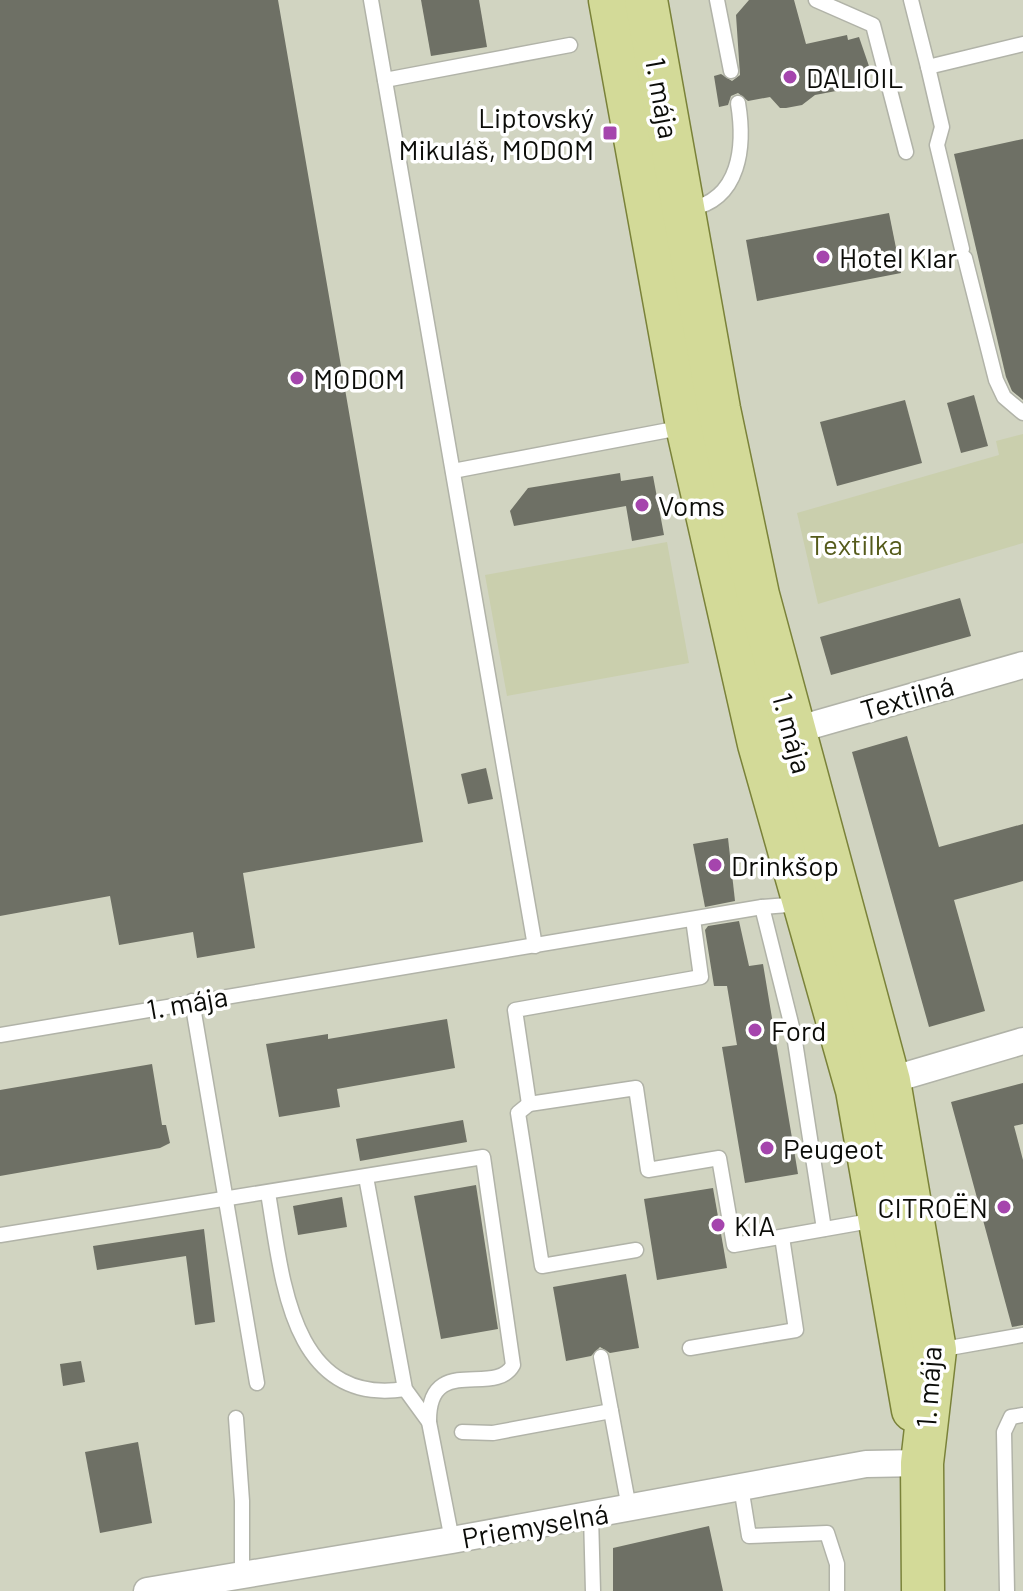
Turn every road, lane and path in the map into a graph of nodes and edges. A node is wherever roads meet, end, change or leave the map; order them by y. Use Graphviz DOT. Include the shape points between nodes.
graph roads {
  1 [pos="371,0"];
  2 [pos="610,0"];
  3 [pos="646,0"];
  4 [pos="717,0"];
  5 [pos="816,0"];
  6 [pos="911,0"];
  7 [pos="1023,44"];
  8 [pos="570,45"];
  9 [pos="928,67"];
  10 [pos="731,71"];
  11 [pos="385,80"];
  12 [pos="738,103"];
  13 [pos="906,152"];
  14 [pos="677,210"];
  15 [pos="1023,413"];
  16 [pos="703,417"];
  17 [pos="453,471"];
  18 [pos="1023,665"];
  19 [pos="792,731"];
  20 [pos="782,905"];
  21 [pos="693,919"];
  22 [pos="535,946"];
  23 [pos="192,1001"];
  24 [pos="0,1035"];
  25 [pos="1023,1041"];
  26 [pos="873,1085"];
  27 [pos="529,1104"];
  28 [pos="366,1177"];
  29 [pos="268,1193"];
  30 [pos="227,1200"];
  31 [pos="881,1219"];
  32 [pos="824,1229"];
  33 [pos="0,1235"];
  34 [pos="782,1237"];
  35 [pos="636,1250"];
  36 [pos="1023,1335"];
  37 [pos="918,1342"];
  38 [pos="690,1348"];
  39 [pos="601,1357"];
  40 [pos="257,1383"];
  41 [pos="405,1389"];
  42 [pos="611,1411"];
  43 [pos="1023,1415"];
  44 [pos="236,1418"];
  45 [pos="429,1422"];
  46 [pos="462,1432"];
  47 [pos="922,1463"];
  48 [pos="741,1487"];
  49 [pos="629,1508"];
  50 [pos="591,1515"];
  51 [pos="452,1540"];
  52 [pos="242,1576"];
  53 [pos="147,1591"];
  54 [pos="593,1591"];
  55 [pos="837,1591"];
  56 [pos="923,1591"];
  57 [pos="1007,1591"];
  1 -- 11 [label="lane"];
  2 -- 14 [label="main road, 1. mája"];
  3 -- 14 [label="main road, 1. mája"];
  4 -- 10 [label="lane"];
  5 -- 13 [label="lane" via="873,25"];
  6 -- 9 [label="lane"];
  7 -- 9 [label="lane"];
  8 -- 11 [label="lane"];
  9 -- 15 [label="lane" via="942,127 937,145 996,380 1004,397"];
  11 -- 17 [label="lane"];
  12 -- 14 [label="lane" via="744,137 738,162"];
  14 -- 16 [label="main road, 1. mája"];
  16 -- 17 [label="lane"];
  16 -- 19 [label="main road, 1. mája" via="758,595"];
  16 -- 20 [label="main road, 1. mája" via="737,655"];
  17 -- 22 [label="lane"];
  18 -- 19 [label="street, Textilná"];
  19 -- 26 [label="main road, 1. mája"];
  20 -- 21 [label="lane, 1. mája"];
  20 -- 26 [label="main road, 1. mája"];
  20 -- 32 [label="lane" via="794,1035"];
  21 -- 22 [label="lane, 1. mája"];
  21 -- 27 [label="lane" via="701,977 515,1010"];
  22 -- 23 [label="lane, 1. mája"];
  23 -- 24 [label="lane, 1. mája"];
  23 -- 30 [label="lane"];
  25 -- 26 [label="street"];
  26 -- 31 [label="main road, 1. mája"];
  26 -- 37 [label="main road, 1. mája"];
  27 -- 34 [label="lane" via="636,1088 648,1170 719,1158 734,1245"];
  27 -- 35 [label="lane" via="518,1113 542,1266"];
  28 -- 29 [label="lane"];
  28 -- 41 [label="lane"];
  28 -- 45 [label="lane" via="483,1157 513,1365 503,1374 442,1385 431,1398"];
  29 -- 30 [label="lane"];
  29 -- 41 [label="lane" via="288,1307 301,1339 324,1367 352,1387 383,1393"];
  30 -- 33 [label="lane"];
  30 -- 40 [label="lane"];
  31 -- 32 [label="lane"];
  31 -- 37 [label="main road, 1. mája"];
  32 -- 34 [label="lane"];
  34 -- 38 [label="lane" via="796,1330"];
  36 -- 37 [label="lane"];
  37 -- 47 [label="main road, 1. mája"];
  39 -- 42 [label="lane"];
  41 -- 45 [label="lane"];
  42 -- 46 [label="lane" via="493,1433"];
  42 -- 49 [label="lane"];
  43 -- 57 [label="lane" via="1011,1417 1004,1432"];
  44 -- 52 [label="lane"];
  45 -- 51 [label="lane"];
  47 -- 48 [label="street, Priemyselná" via="866,1464"];
  47 -- 56 [label="main road, 1. mája"];
  48 -- 49 [label="street, Priemyselná"];
  48 -- 55 [label="lane" via="749,1536 827,1533 837,1564"];
  49 -- 50 [label="street, Priemyselná"];
  50 -- 51 [label="street, Priemyselná"];
  50 -- 54 [label="lane"];
  51 -- 52 [label="street, Priemyselná"];
  52 -- 53 [label="street, Priemyselná"];
}
